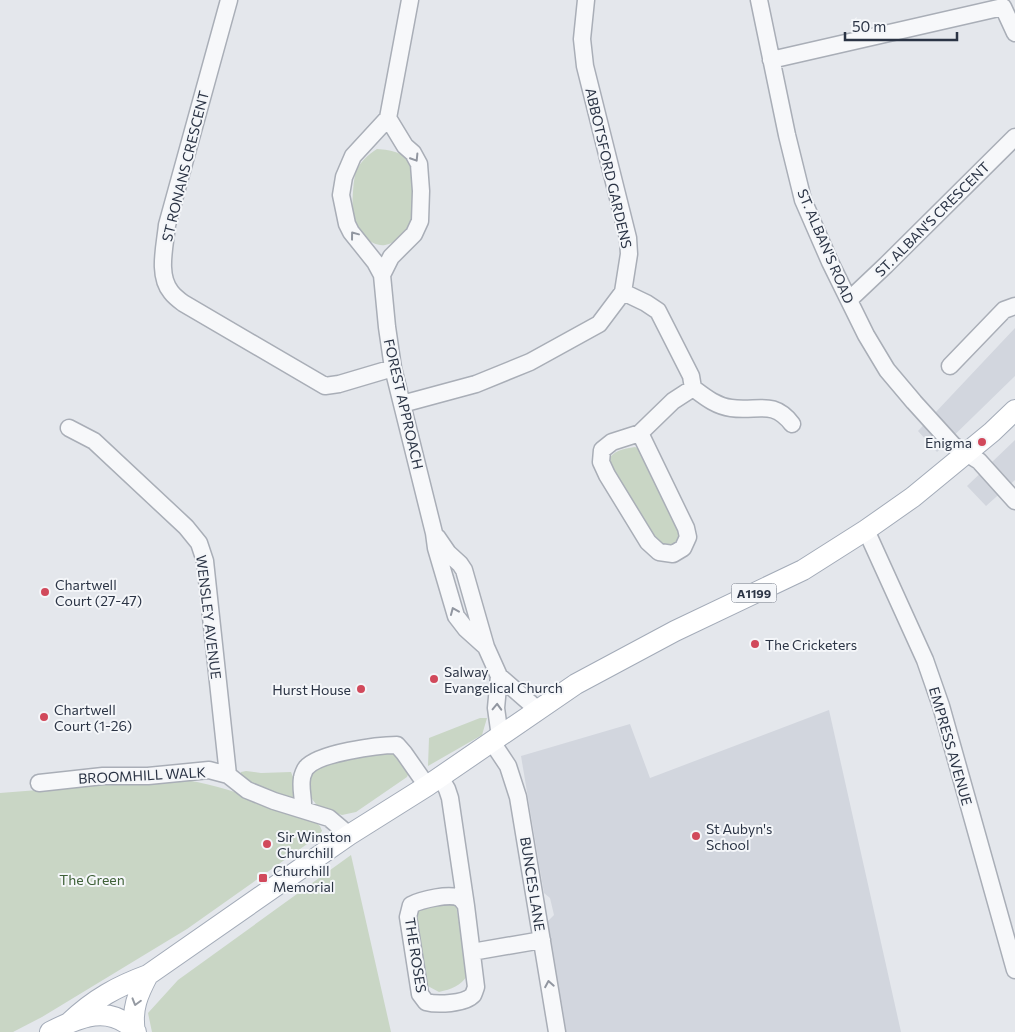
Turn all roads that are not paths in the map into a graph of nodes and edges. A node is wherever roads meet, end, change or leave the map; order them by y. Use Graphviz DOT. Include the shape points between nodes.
graph roads {
  1 [pos="229,0"];
  2 [pos="410,0"];
  3 [pos="586,0"];
  4 [pos="760,0"];
  5 [pos="1015,33"];
  6 [pos="771,60"];
  7 [pos="388,118"];
  8 [pos="1015,136"];
  9 [pos="382,275"];
  10 [pos="623,292"];
  11 [pos="849,300"];
  12 [pos="1015,306"];
  13 [pos="950,366"];
  14 [pos="394,368"];
  15 [pos="693,388"];
  16 [pos="402,404"];
  17 [pos="1015,410"];
  18 [pos="792,424"];
  19 [pos="69,428"];
  20 [pos="640,433"];
  21 [pos="967,454"];
  22 [pos="1015,501"];
  23 [pos="866,530"];
  24 [pos="499,676"];
  25 [pos="538,710"];
  26 [pos="496,739"];
  27 [pos="228,775"];
  28 [pos="433,781"];
  29 [pos="39,783"];
  30 [pos="303,810"];
  31 [pos="349,835"];
  32 [pos="466,906"];
  33 [pos="542,940"];
  34 [pos="472,952"];
  35 [pos="1015,970"];
  36 [pos="148,975"];
  37 [pos="70,1022"];
  38 [pos="50,1032"];
  39 [pos="136,1032"];
  40 [pos="558,1032"];
  1 -- 14 [label="street, ST RONANS CRESCENT" via="167,225 164,278 171,292 183,303 325,386"];
  2 -- 7 [label="street"];
  3 -- 10 [label="street, ABBOTSFORD GARDENS" via="582,39 585,66 628,238 630,254"];
  4 -- 6 [label="street, ST. ALBAN'S ROAD"];
  5 -- 6 [label="street" via="1003,7"];
  6 -- 11 [label="street, ST. ALBAN'S ROAD" via="803,200"];
  7 -- 9 [label="street, one-way" via="419,164 421,201 420,221 414,234 391,257"];
  9 -- 7 [label="street, FOREST APPROACH, one-way" via="346,224 341,195 352,156"];
  8 -- 11 [label="street, ST. ALBAN'S CRESCENT"];
  9 -- 14 [label="street, FOREST APPROACH"];
  10 -- 15 [label="street" via="658,311"];
  10 -- 16 [label="street, ABBOTSFORD GARDENS" via="598,324 530,362 476,384"];
  11 -- 21 [label="street, ST. ALBAN'S ROAD" via="886,370 953,446"];
  12 -- 13 [label="street" via="1004,310"];
  14 -- 16 [label="street, FOREST APPROACH"];
  15 -- 18 [label="street" via="710,401 730,408 774,408"];
  15 -- 20 [label="street" via="673,401"];
  16 -- 24 [label="street, FOREST APPROACH" via="434,532 464,570 486,647"];
  17 -- 21 [label="main road, A1199"];
  19 -- 27 [label="street, WENSLEY AVENUE" via="94,441 199,543 204,561"];
  20 -- 20 [label="street" via="686,528 688,537 683,548 673,554 660,552 648,542 601,462 602,450 612,442"];
  21 -- 22 [label="street, ST. ALBAN'S ROAD" via="979,461"];
  21 -- 23 [label="main road, A1199"];
  23 -- 25 [label="main road, A1199" via="803,570 629,654"];
  23 -- 35 [label="street, EMPRESS AVENUE" via="925,660 941,706"];
  24 -- 25 [label="street, FOREST APPROACH"];
  26 -- 24 [label="street, FOREST APPROACH, one-way"];
  25 -- 26 [label="main road, A1199"];
  26 -- 28 [label="main road, A1199"];
  26 -- 33 [label="street, BUNCES LANE" via="516,787"];
  27 -- 29 [label="street, BROOMHILL WALK" via="209,770"];
  27 -- 30 [label="street, BROOMHILL WALK" via="247,790"];
  28 -- 30 [label="street, THE ROSES" via="396,745 342,752 315,761 306,768 302,778"];
  28 -- 31 [label="main road, A1199"];
  28 -- 32 [label="street, THE ROSES" via="447,789 450,798"];
  30 -- 31 [label="street, BROOMHILL WALK" via="328,818"];
  31 -- 36 [label="main road, A1199"];
  32 -- 34 [label="street, THE ROSES"];
  32 -- 34 [label="street, THE ROSES" via="460,898 451,896 411,905 408,917 420,994 426,1002 436,1005 465,1000 472,995 476,987"];
  33 -- 34 [label="street"];
  40 -- 33 [label="street, BUNCES LANE, one-way"];
  36 -- 37 [label="main road, A1199" via="92,1002"];
  36 -- 39 [label="main road, A1199, one-way" via="136,997 133,1017"];
  37 -- 38 [label="main road, A1199"];
  37 -- 39 [label="main road" via="81,1017 108,1015 127,1023"];
}
